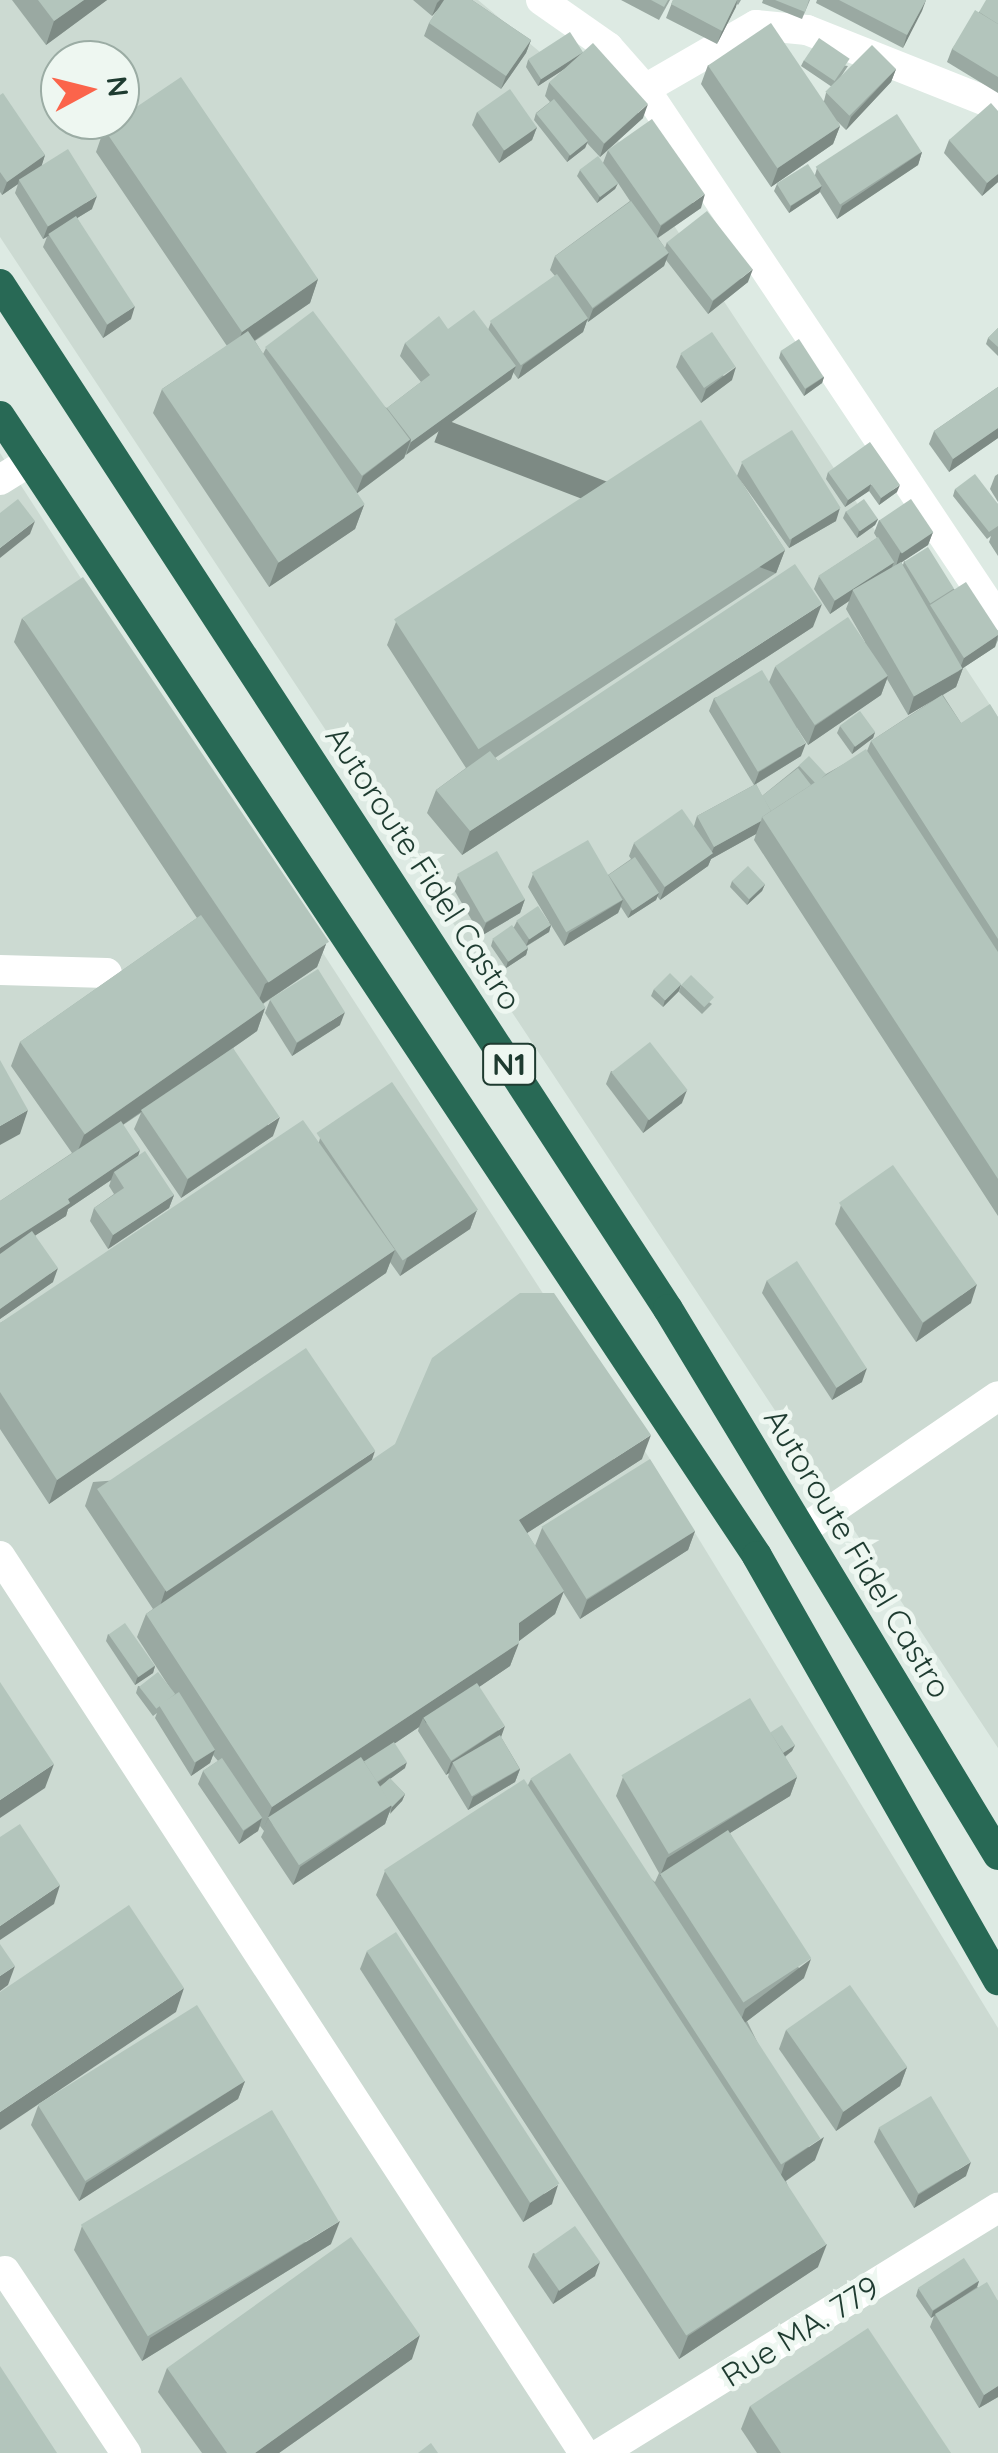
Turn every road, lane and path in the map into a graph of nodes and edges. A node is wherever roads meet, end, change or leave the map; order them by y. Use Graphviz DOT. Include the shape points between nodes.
graph roads {
  1 [pos="540,0"];
  2 [pos="646,89"];
  3 [pos="998,106"];
  4 [pos="0,284"];
  5 [pos="0,416"];
  6 [pos="30,460"];
  7 [pos="0,480"];
  8 [pos="998,618"];
  9 [pos="0,970"];
  10 [pos="107,973"];
  11 [pos="998,1396"];
  12 [pos="804,1528"];
  13 [pos="0,1556"];
  14 [pos="998,1855"];
  15 [pos="998,1980"];
  16 [pos="998,2208"];
  17 [pos="5,2271"];
  18 [pos="126,2453"];
  19 [pos="584,2453"];
  20 [pos="601,2453"];
  1 -- 2 [label="street" via="608,47"];
  2 -- 3 [label="street" via="756,26 807,30"];
  2 -- 8 [label="street"];
  4 -- 12 [label="highway, Autoroute Fidel Castro / N1"];
  5 -- 6 [label="highway, N1"];
  6 -- 7 [label="street"];
  6 -- 15 [label="highway, N1" via="757,1556"];
  9 -- 10 [label="street"];
  11 -- 12 [label="street"];
  12 -- 14 [label="highway, Autoroute Fidel Castro / N1"];
  13 -- 19 [label="street"];
  16 -- 20 [label="street, Rue MA. 779"];
  17 -- 18 [label="street"];
}
